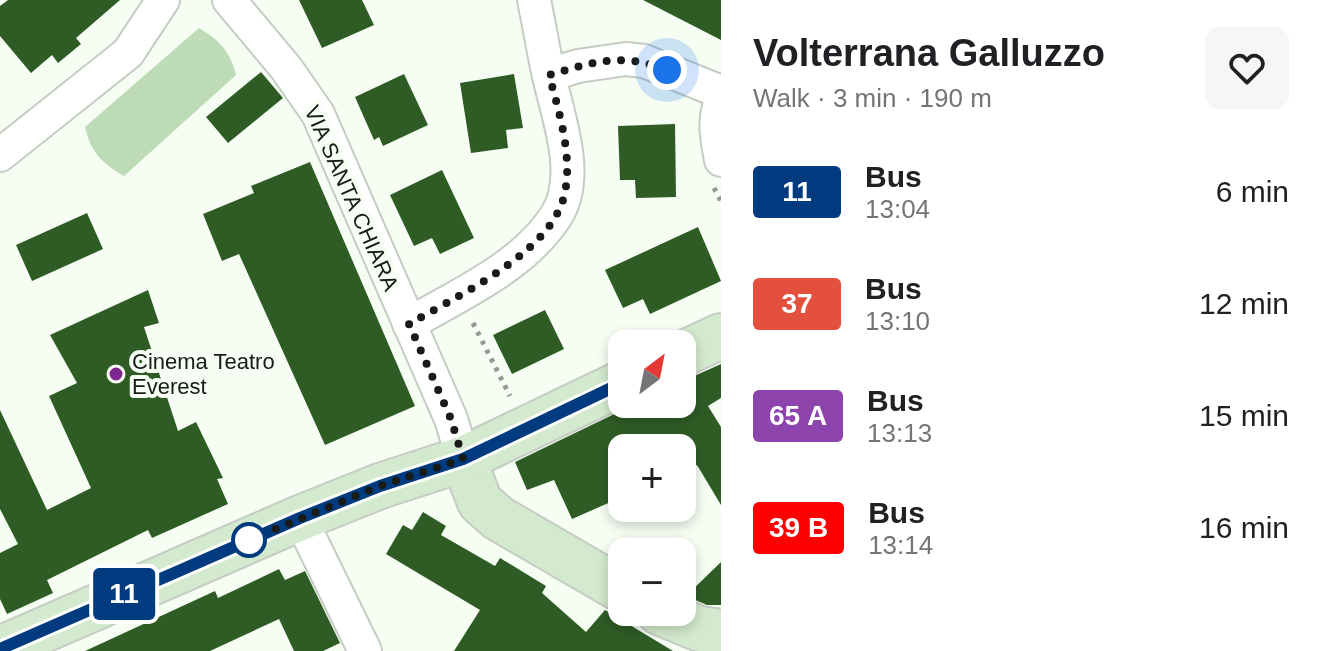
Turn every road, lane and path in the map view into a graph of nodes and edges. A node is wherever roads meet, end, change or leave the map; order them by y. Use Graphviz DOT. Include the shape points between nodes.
graph roads {
  1 [pos="163,0"];
  2 [pos="229,0"];
  3 [pos="534,0"];
  4 [pos="549,75"];
  5 [pos="721,92"];
  6 [pos="721,101"];
  7 [pos="0,155"];
  8 [pos="721,160"];
  9 [pos="458,296"];
  10 [pos="409,324"];
  11 [pos="721,336"];
  12 [pos="696,348"];
  13 [pos="608,390"];
  14 [pos="516,433"];
  15 [pos="463,459"];
  16 [pos="300,518"];
  17 [pos="608,582"];
  18 [pos="693,626"];
  19 [pos="721,632"];
  20 [pos="0,649"];
  21 [pos="365,651"];
  1 -- 7 [label="street" via="128,53"];
  2 -- 10 [label="street, VIA SANTA CHIARA" via="318,114"];
  3 -- 4 [label="street"];
  4 -- 5 [label="street" via="626,59 644,61"];
  4 -- 9 [label="street" via="567,162 558,214 498,273"];
  6 -- 8 [label="street" via="716,122"];
  9 -- 10 [label="street"];
  9 -- 14 [label="path" via="515,406 506,411"];
  10 -- 15 [label="street, VIA SANTA CHIARA"];
  11 -- 12 [label="main road"];
  13 -- 14 [label="main road"];
  14 -- 15 [label="main road"];
  15 -- 16 [label="main road"];
  15 -- 17 [label="main road" via="480,502 498,518"];
  16 -- 20 [label="main road"];
  16 -- 21 [label="street"];
  18 -- 19 [label="main road"];
}
